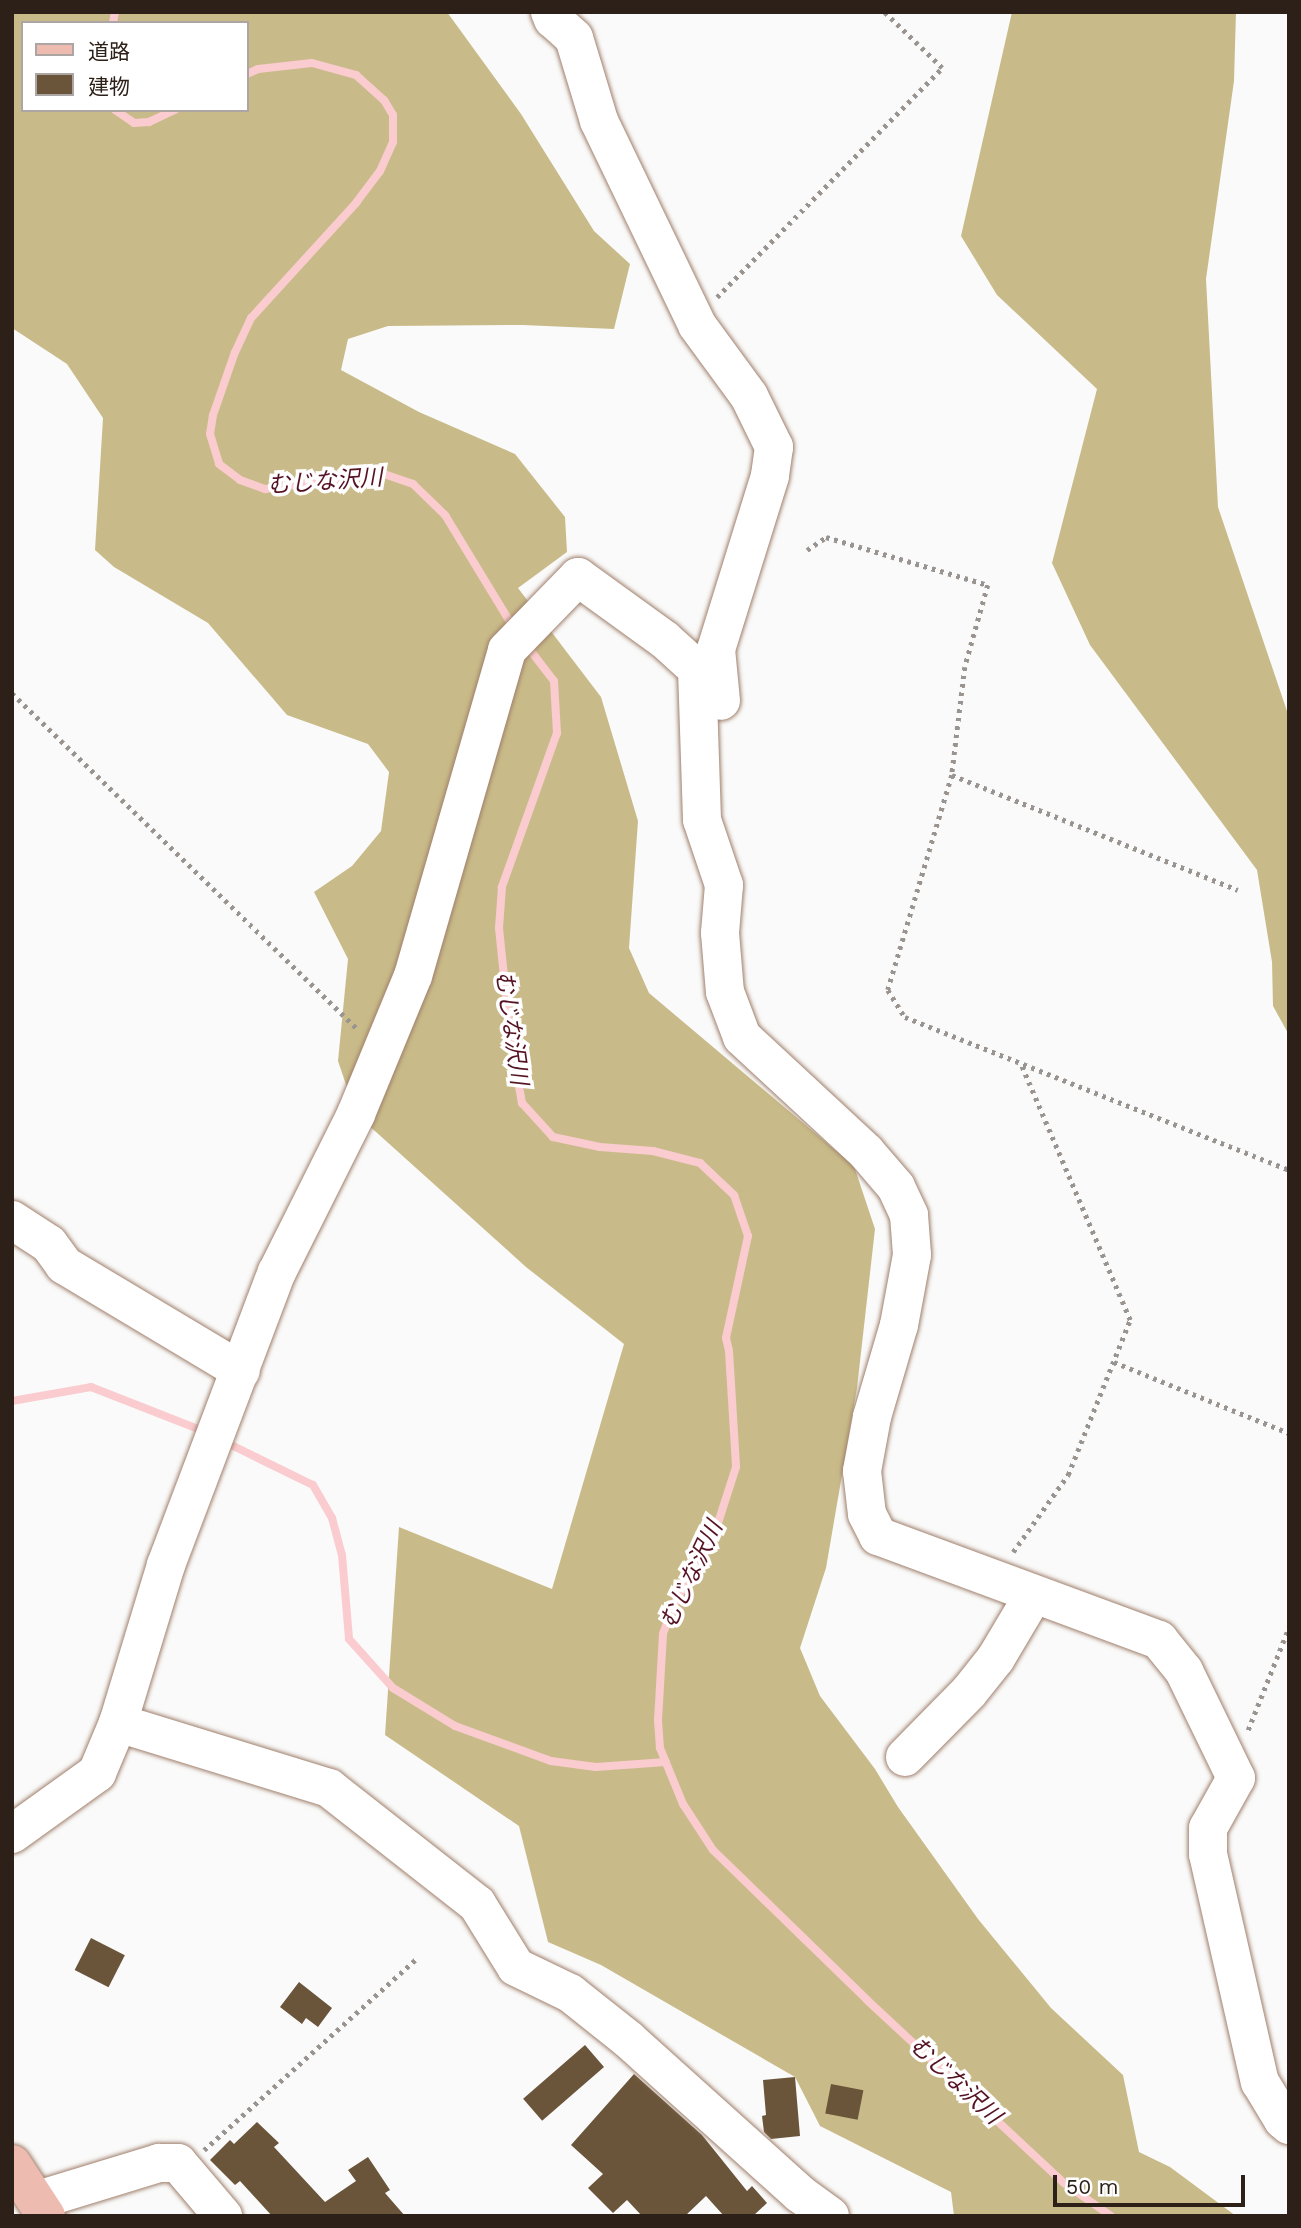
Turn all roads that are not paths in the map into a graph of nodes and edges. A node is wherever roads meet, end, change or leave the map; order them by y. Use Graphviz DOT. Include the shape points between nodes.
graph roads {
  1 [pos="550,12"];
  2 [pos="702,784"];
  3 [pos="12,1220"];
  4 [pos="241,1371"];
  5 [pos="1034,1594"];
  6 [pos="118,1723"];
  7 [pos="905,1756"];
  8 [pos="12,1834"];
  9 [pos="1289,2125"];
  10 [pos="12,2164"];
  11 [pos="42,2208"];
  12 [pos="223,2216"];
  13 [pos="830,2216"];
  1 -- 2 [label="street" via="574,38 599,121 694,320 749,396 774,447 770,476 716,649 722,695 713,760"];
  2 -- 4 [label="street" via="697,669 578,577 507,650 413,976 384,1054 277,1272"];
  2 -- 5 [label="street" via="702,820 724,885 720,933 725,992 743,1037 866,1152 896,1187 909,1215 912,1255 862,1471 867,1514 878,1536"];
  3 -- 4 [label="street" via="49,1244 64,1265"];
  4 -- 6 [label="street" via="166,1565"];
  5 -- 7 [label="street" via="996,1658 969,1692"];
  5 -- 9 [label="street" via="1158,1640 1184,1671 1236,1778 1208,1828 1208,1854 1261,2082"];
  6 -- 8 [label="street" via="97,1773"];
  6 -- 13 [label="street" via="330,1788 477,1904 516,1966 570,1993"];
  10 -- 11 [label="main road"];
  11 -- 12 [label="street" via="159,2163 178,2163"];
}
